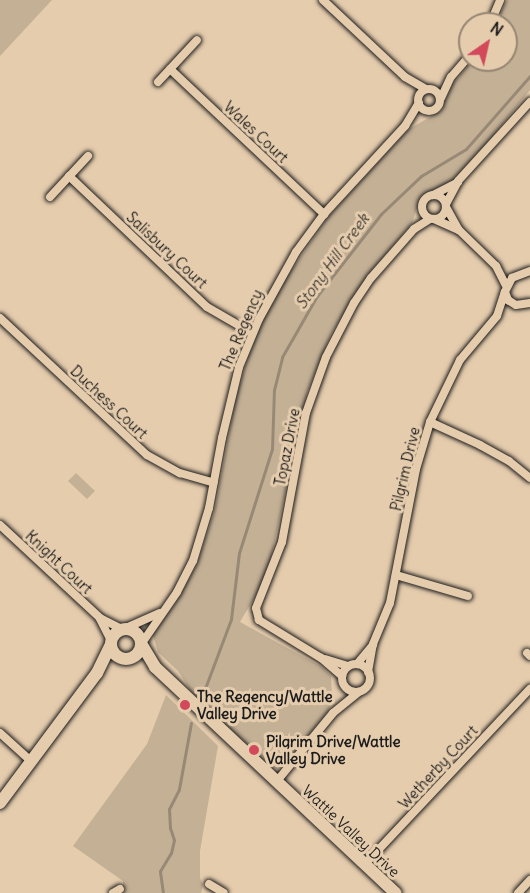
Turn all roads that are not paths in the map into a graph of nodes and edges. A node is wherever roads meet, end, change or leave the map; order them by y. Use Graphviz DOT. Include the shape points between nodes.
graph roads {
  1 [pos="323,0"];
  2 [pos="197,40"];
  3 [pos="170,69"];
  4 [pos="458,69"];
  5 [pos="405,77"];
  6 [pos="451,77"];
  7 [pos="158,82"];
  8 [pos="428,89"];
  9 [pos="441,98"];
  10 [pos="418,100"];
  11 [pos="530,102"];
  12 [pos="430,111"];
  13 [pos="405,126"];
  14 [pos="88,156"];
  15 [pos="69,176"];
  16 [pos="458,181"];
  17 [pos="433,195"];
  18 [pos="50,197"];
  19 [pos="446,205"];
  20 [pos="422,208"];
  21 [pos="324,214"];
  22 [pos="432,219"];
  23 [pos="414,230"];
  24 [pos="459,230"];
  25 [pos="496,266"];
  26 [pos="530,271"];
  27 [pos="518,275"];
  28 [pos="530,279"];
  29 [pos="505,289"];
  30 [pos="526,306"];
  31 [pos="497,316"];
  32 [pos="0,318"];
  33 [pos="252,333"];
  34 [pos="430,423"];
  35 [pos="530,478"];
  36 [pos="214,483"];
  37 [pos="0,525"];
  38 [pos="396,575"];
  39 [pos="468,596"];
  40 [pos="161,613"];
  41 [pos="100,618"];
  42 [pos="124,628"];
  43 [pos="111,643"];
  44 [pos="142,644"];
  45 [pos="373,644"];
  46 [pos="321,658"];
  47 [pos="127,659"];
  48 [pos="352,665"];
  49 [pos="155,667"];
  50 [pos="368,672"];
  51 [pos="97,673"];
  52 [pos="343,681"];
  53 [pos="530,689"];
  54 [pos="359,692"];
  55 [pos="333,713"];
  56 [pos="0,733"];
  57 [pos="30,761"];
  58 [pos="277,781"];
  59 [pos="0,803"];
  60 [pos="365,864"];
  61 [pos="530,880"];
  62 [pos="209,884"];
  63 [pos="224,893"];
  64 [pos="396,893"];
  65 [pos="518,893"];
  1 -- 5 [label="street"];
  2 -- 3 [label="street"];
  3 -- 7 [label="street"];
  3 -- 21 [label="street, Wales Court"];
  4 -- 6 [label="street"];
  5 -- 8 [label="street"];
  5 -- 10 [label="street"];
  6 -- 8 [label="street"];
  6 -- 9 [label="street"];
  8 -- 9 [label="street" via="437,91"];
  8 -- 10 [label="street"];
  9 -- 12 [label="street" via="437,108"];
  10 -- 12 [label="street" via="423,109"];
  10 -- 13 [label="street, The Regency"];
  11 -- 16 [label="street"];
  12 -- 13 [label="street, The Regency"];
  13 -- 21 [label="street, The Regency"];
  14 -- 15 [label="street"];
  15 -- 18 [label="street"];
  15 -- 33 [label="street, Salisbury Court" via="207,307"];
  16 -- 17 [label="street"];
  16 -- 19 [label="street"];
  17 -- 19 [label="street" via="441,197"];
  17 -- 20 [label="street" via="426,198"];
  19 -- 22 [label="street" via="444,214"];
  19 -- 24 [label="street"];
  20 -- 22 [label="street"];
  20 -- 23 [label="street, Topaz Drive"];
  21 -- 33 [label="street, The Regency" via="291,261"];
  22 -- 23 [label="street, Topaz Drive"];
  22 -- 24 [label="street"];
  23 -- 46 [label="street, Topaz Drive" via="354,303 320,371 306,413 282,542 256,608 256,616 263,623"];
  24 -- 25 [label="street"];
  25 -- 27 [label="street"];
  25 -- 29 [label="street"];
  26 -- 27 [label="street"];
  27 -- 28 [label="street"];
  27 -- 29 [label="street"];
  29 -- 30 [label="street" via="512,303"];
  29 -- 31 [label="street, Pilgrim Drive"];
  30 -- 31 [label="street, Pilgrim Drive"];
  31 -- 34 [label="street, Pilgrim Drive" via="460,360"];
  32 -- 36 [label="street, Duchess Court" via="147,455 180,473"];
  33 -- 36 [label="street, The Regency" via="230,400"];
  34 -- 35 [label="street" via="480,445"];
  34 -- 38 [label="street, Pilgrim Drive"];
  36 -- 40 [label="street, The Regency" via="193,561"];
  37 -- 41 [label="street, Knight Court"];
  38 -- 39 [label="street"];
  38 -- 45 [label="street, Pilgrim Drive" via="390,603"];
  40 -- 42 [label="street"];
  40 -- 44 [label="street, The Regency"];
  41 -- 42 [label="street, Knight Court"];
  41 -- 43 [label="street, Knight Court"];
  42 -- 43 [label="street" via="114,633"];
  42 -- 44 [label="street" via="135,631"];
  43 -- 47 [label="street" via="117,656"];
  43 -- 51 [label="street"];
  44 -- 47 [label="street" via="138,654"];
  44 -- 49 [label="street, Wattle Valley Drive"];
  45 -- 48 [label="street, Pilgrim Drive"];
  45 -- 50 [label="street, Pilgrim Drive"];
  46 -- 48 [label="street, Topaz Drive"];
  46 -- 52 [label="street, Topaz Drive"];
  47 -- 49 [label="street, Wattle Valley Drive"];
  47 -- 51 [label="street"];
  48 -- 50 [label="street"];
  48 -- 52 [label="street"];
  49 -- 58 [label="street, Wattle Valley Drive"];
  50 -- 54 [label="street" via="369,684"];
  51 -- 57 [label="street"];
  52 -- 54 [label="street" via="350,691"];
  52 -- 55 [label="street"];
  53 -- 60 [label="street, Wetherby Court"];
  54 -- 55 [label="street"];
  55 -- 58 [label="street"];
  56 -- 57 [label="street"];
  57 -- 59 [label="street"];
  58 -- 60 [label="street, Wattle Valley Drive"];
  60 -- 64 [label="street, Wattle Valley Drive"];
  61 -- 65 [label="street"];
  62 -- 63 [label="street"];
}
